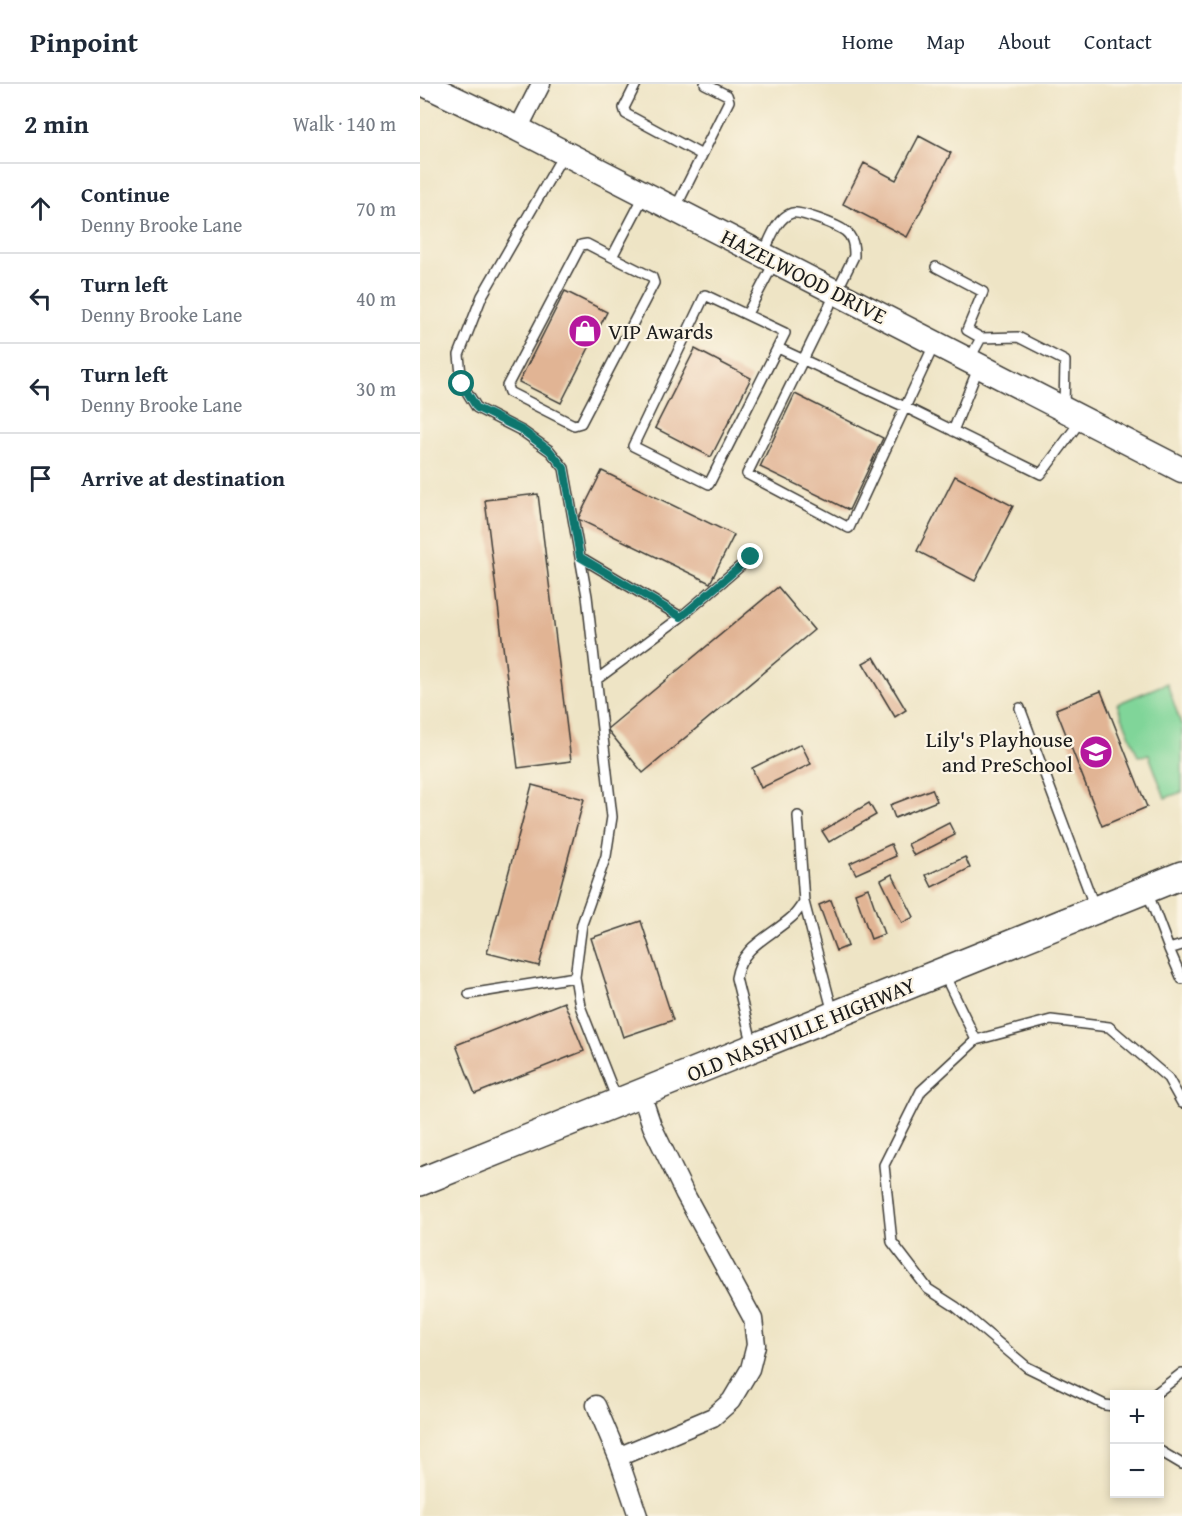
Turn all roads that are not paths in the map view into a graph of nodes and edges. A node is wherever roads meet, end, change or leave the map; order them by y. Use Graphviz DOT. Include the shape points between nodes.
graph roads {
  1 [pos="424,84"];
  2 [pos="541,84"];
  3 [pos="636,84"];
  4 [pos="705,84"];
  5 [pos="518,129"];
  6 [pos="564,153"];
  7 [pos="702,155"];
  8 [pos="645,194"];
  9 [pos="675,209"];
  10 [pos="612,256"];
  11 [pos="769,258"];
  12 [pos="936,267"];
  13 [pos="836,292"];
  14 [pos="747,314"];
  15 [pos="981,338"];
  16 [pos="935,343"];
  17 [pos="778,348"];
  18 [pos="803,361"];
  19 [pos="974,363"];
  20 [pos="905,407"];
  21 [pos="1073,414"];
  22 [pos="952,431"];
  23 [pos="1182,470"];
  24 [pos="580,557"];
  25 [pos="751,557"];
  26 [pos="681,617"];
  27 [pos="596,680"];
  28 [pos="1020,708"];
  29 [pos="798,816"];
  30 [pos="1182,875"];
  31 [pos="1146,890"];
  32 [pos="804,902"];
  33 [pos="1096,910"];
  34 [pos="1182,945"];
  35 [pos="1169,949"];
  36 [pos="943,971"];
  37 [pos="574,977"];
  38 [pos="1182,979"];
  39 [pos="469,994"];
  40 [pos="834,1015"];
  41 [pos="976,1040"];
  42 [pos="753,1048"];
  43 [pos="629,1098"];
  44 [pos="1182,1103"];
  45 [pos="420,1182"];
  46 [pos="1182,1373"];
  47 [pos="1161,1390"];
  48 [pos="596,1405"];
  49 [pos="1110,1406"];
  50 [pos="1164,1453"];
  51 [pos="618,1457"];
  52 [pos="1182,1464"];
  53 [pos="638,1516"];
  1 -- 5 [label="street, HAZELWOOD DRIVE"];
  2 -- 5 [label="street"];
  3 -- 7 [label="lane" via="624,108 626,114"];
  4 -- 7 [label="lane" via="727,95 729,101"];
  5 -- 6 [label="street, HAZELWOOD DRIVE"];
  6 -- 8 [label="street, HAZELWOOD DRIVE"];
  6 -- 24 [label="lane" via="482,296 459,355 462,384 477,408 522,430 550,451 564,468"];
  7 -- 9 [label="lane"];
  8 -- 9 [label="street, HAZELWOOD DRIVE"];
  8 -- 10 [label="lane"];
  9 -- 11 [label="street, HAZELWOOD DRIVE"];
  10 -- 10 [label="lane" via="652,276 654,283 581,423 574,425 509,392 507,386 581,245 588,244"];
  11 -- 13 [label="street, HAZELWOOD DRIVE"];
  11 -- 13 [label="lane" via="780,220 792,213 802,213 845,231 854,243 854,256"];
  11 -- 14 [label="lane"];
  12 -- 15 [label="lane" via="983,292 967,330"];
  13 -- 16 [label="street, HAZELWOOD DRIVE"];
  13 -- 18 [label="lane"];
  14 -- 17 [label="lane" via="785,333"];
  14 -- 17 [label="lane" via="705,295 633,446 710,484"];
  15 -- 19 [label="lane"];
  15 -- 21 [label="lane" via="1018,337 1065,361"];
  16 -- 19 [label="street, HAZELWOOD DRIVE"];
  16 -- 20 [label="lane"];
  17 -- 18 [label="lane"];
  18 -- 20 [label="lane"];
  18 -- 20 [label="lane" via="747,474 849,528"];
  19 -- 21 [label="street, HAZELWOOD DRIVE"];
  19 -- 22 [label="lane"];
  20 -- 22 [label="lane"];
  21 -- 22 [label="lane" via="1041,474"];
  21 -- 23 [label="street, HAZELWOOD DRIVE"];
  24 -- 26 [label="lane"];
  24 -- 27 [label="lane"];
  25 -- 26 [label="lane"];
  26 -- 27 [label="lane"];
  27 -- 37 [label="lane" via="612,818 606,856 582,924"];
  28 -- 33 [label="lane"];
  29 -- 32 [label="lane"];
  30 -- 31 [label="main road, OLD NASHVILLE HIGHWAY"];
  31 -- 33 [label="main road, OLD NASHVILLE HIGHWAY"];
  31 -- 35 [label="lane"];
  32 -- 40 [label="lane"];
  32 -- 42 [label="lane" via="793,916 744,954 738,966 736,978"];
  33 -- 36 [label="main road, OLD NASHVILLE HIGHWAY"];
  34 -- 35 [label="lane"];
  35 -- 38 [label="lane"];
  36 -- 40 [label="main road, OLD NASHVILLE HIGHWAY"];
  36 -- 41 [label="lane"];
  37 -- 39 [label="lane"];
  37 -- 43 [label="lane" via="580,1006"];
  40 -- 42 [label="main road, OLD NASHVILLE HIGHWAY"];
  41 -- 44 [label="lane" via="1051,1020 1109,1027 1168,1078"];
  41 -- 49 [label="lane" via="921,1091 884,1165 892,1242 928,1289 957,1307 1027,1367"];
  42 -- 43 [label="main road, OLD NASHVILLE HIGHWAY"];
  43 -- 45 [label="main road, OLD NASHVILLE HIGHWAY"];
  43 -- 51 [label="street" via="652,1126 753,1318 756,1345 750,1369 731,1401 713,1417"];
  46 -- 47 [label="lane"];
  48 -- 51 [label="street"];
  50 -- 52 [label="lane"];
  51 -- 53 [label="street"];
}
